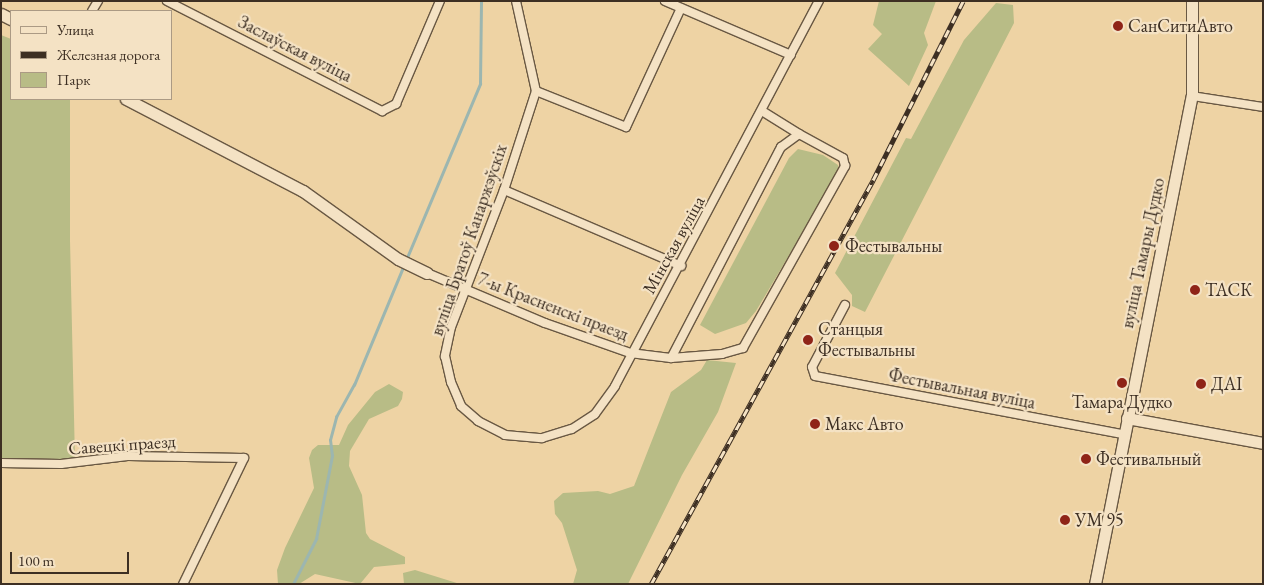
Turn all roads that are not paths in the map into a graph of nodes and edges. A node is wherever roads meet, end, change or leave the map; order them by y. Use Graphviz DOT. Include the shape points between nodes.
graph roads {
  1 [pos="167,1"];
  2 [pos="431,1"];
  3 [pos="516,1"];
  4 [pos="665,1"];
  5 [pos="819,1"];
  6 [pos="1192,1"];
  7 [pos="440,3"];
  8 [pos="681,8"];
  9 [pos="791,55"];
  10 [pos="536,92"];
  11 [pos="1192,96"];
  12 [pos="128,100"];
  13 [pos="1263,107"];
  14 [pos="762,111"];
  15 [pos="799,134"];
  16 [pos="504,190"];
  17 [pos="681,266"];
  18 [pos="427,273"];
  19 [pos="467,289"];
  20 [pos="845,306"];
  21 [pos="630,353"];
  22 [pos="671,358"];
  23 [pos="1128,418"];
  24 [pos="1123,434"];
  25 [pos="505,435"];
  26 [pos="1263,443"];
  27 [pos="1,463"];
  28 [pos="184,584"];
  29 [pos="1095,584"];
  1 -- 7 [label="street, Заслаўская вуліца" via="382,110 396,104"];
  2 -- 7 [label="street"];
  3 -- 10 [label="street"];
  4 -- 8 [label="street"];
  5 -- 9 [label="street, Мінская вуліца"];
  6 -- 11 [label="street, вуліца Тамары Дудко"];
  8 -- 9 [label="street"];
  8 -- 10 [label="street" via="626,127"];
  9 -- 14 [label="street, Мінская вуліца"];
  10 -- 16 [label="street, вуліца Братоў Канаржэўскіх"];
  11 -- 13 [label="street"];
  11 -- 23 [label="street, вуліца Тамары Дудко"];
  12 -- 18 [label="street" via="303,191 398,259"];
  14 -- 15 [label="street"];
  14 -- 17 [label="street, Мінская вуліца"];
  15 -- 22 [label="street" via="781,147"];
  15 -- 22 [label="street, 7-ы Красненскі праезд" via="846,163 757,324 743,348 722,354"];
  16 -- 17 [label="street"];
  16 -- 19 [label="street, вуліца Братоў Канаржэўскіх"];
  17 -- 21 [label="street, Мінская вуліца"];
  18 -- 19 [label="street, 7-ы Красненскі праезд"];
  19 -- 21 [label="street, 7-ы Красненскі праезд" via="545,323"];
  19 -- 25 [label="street, вуліца Братоў Канаржэўскіх" via="451,327 445,356 451,382 461,406"];
  20 -- 24 [label="street, Фестывальная вуліца" via="812,367 815,376 826,381 906,392"];
  21 -- 22 [label="street, 7-ы Красненскі праезд"];
  21 -- 25 [label="street, Мінская вуліца" via="615,386 595,414 572,430 542,438"];
  23 -- 24 [label="street, вуліца Тамары Дудко"];
  23 -- 26 [label="street"];
  24 -- 29 [label="street, вуліца Тамары Дудко"];
  27 -- 28 [label="street, Савецкі праезд" via="62,464 128,456 244,458"];
}
